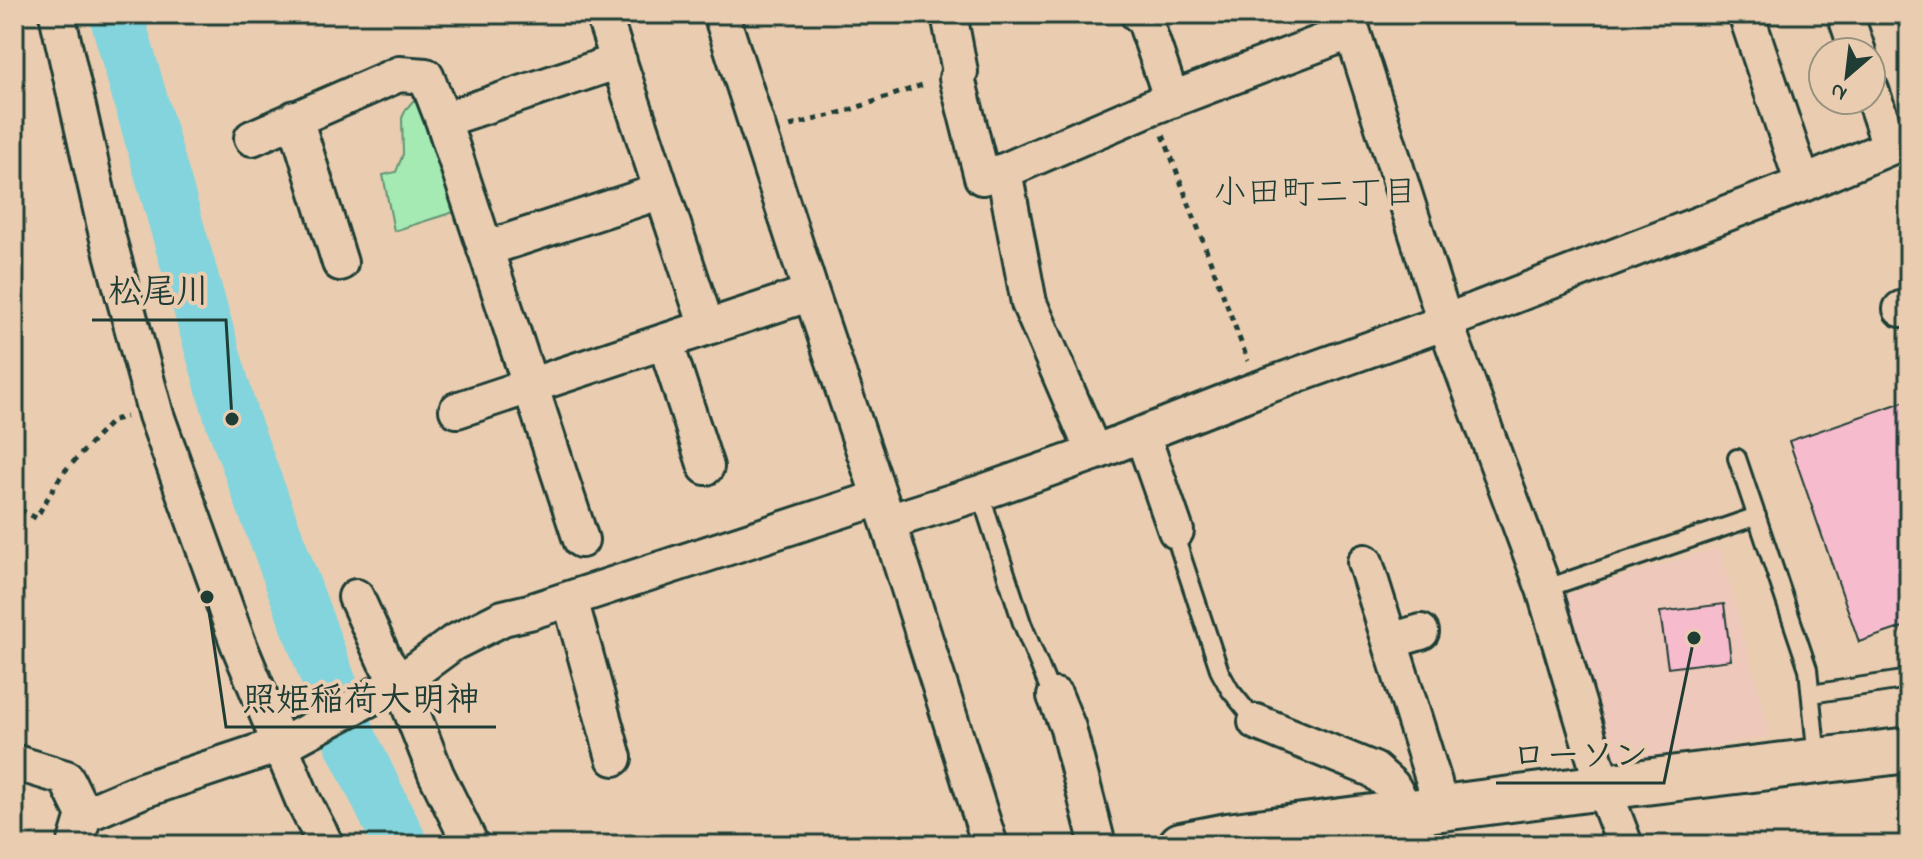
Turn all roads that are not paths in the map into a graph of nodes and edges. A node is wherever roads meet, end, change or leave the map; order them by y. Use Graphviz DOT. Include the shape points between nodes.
graph roads {
  1 [pos="57,14"];
  2 [pos="721,14"];
  3 [pos="949,14"];
  4 [pos="1138,14"];
  5 [pos="1746,14"];
  6 [pos="1845,14"];
  7 [pos="614,17"];
  8 [pos="1350,22"];
  9 [pos="1853,36"];
  10 [pos="619,61"];
  11 [pos="1162,103"];
  12 [pos="1885,116"];
  13 [pos="295,118"];
  14 [pos="443,120"];
  15 [pos="252,138"];
  16 [pos="1900,143"];
  17 [pos="1004,171"];
  18 [pos="1803,184"];
  19 [pos="662,191"];
  20 [pos="485,249"];
  21 [pos="340,263"];
  22 [pos="811,293"];
  23 [pos="1445,322"];
  24 [pos="707,327"];
  25 [pos="665,341"];
  26 [pos="530,386"];
  27 [pos="457,410"];
  28 [pos="1142,434"];
  29 [pos="1094,453"];
  30 [pos="1737,458"];
  31 [pos="706,467"];
  32 [pos="980,493"];
  33 [pos="884,510"];
  34 [pos="1757,516"];
  35 [pos="1176,531"];
  36 [pos="581,540"];
  37 [pos="1365,562"];
  38 [pos="1544,589"];
  39 [pos="356,597"];
  40 [pos="570,599"];
  41 [pos="1909,679"];
  42 [pos="396,684"];
  43 [pos="1811,694"];
  44 [pos="1055,696"];
  45 [pos="1256,722"];
  46 [pos="284,743"];
  47 [pos="1909,750"];
  48 [pos="614,758"];
  49 [pos="1818,761"];
  50 [pos="14,767"];
  51 [pos="1603,787"];
  52 [pos="1423,811"];
  53 [pos="80,830"];
  54 [pos="326,845"];
  55 [pos="471,845"];
  56 [pos="990,845"];
  57 [pos="1098,845"];
  58 [pos="1181,845"];
  59 [pos="1625,845"];
  1 -- 46 [label="street" via="106,231 154,409 238,643"];
  2 -- 22 [label="street"];
  3 -- 17 [label="street" via="957,78 982,177"];
  4 -- 11 [label="street" via="1144,18"];
  5 -- 18 [label="street"];
  6 -- 9 [label="street"];
  7 -- 10 [label="street"];
  8 -- 11 [label="street"];
  8 -- 23 [label="street"];
  10 -- 14 [label="street"];
  10 -- 19 [label="street"];
  11 -- 17 [label="street"];
  12 -- 16 [label="street"];
  13 -- 14 [label="street" via="399,74 426,76"];
  13 -- 15 [label="street"];
  13 -- 21 [label="street"];
  14 -- 20 [label="street"];
  16 -- 18 [label="street"];
  17 -- 29 [label="street" via="1029,303"];
  18 -- 23 [label="street"];
  19 -- 20 [label="street"];
  19 -- 24 [label="street"];
  20 -- 26 [label="street"];
  22 -- 24 [label="street"];
  22 -- 33 [label="street"];
  23 -- 28 [label="street"];
  23 -- 38 [label="street"];
  24 -- 25 [label="street"];
  25 -- 26 [label="street"];
  25 -- 31 [label="street"];
  26 -- 27 [label="street"];
  26 -- 36 [label="street"];
  28 -- 29 [label="street"];
  28 -- 35 [label="street"];
  29 -- 32 [label="street"];
  30 -- 34 [label="lane"];
  32 -- 33 [label="street"];
  32 -- 44 [label="lane" via="1022,623"];
  33 -- 40 [label="street"];
  33 -- 56 [label="street"];
  34 -- 38 [label="lane"];
  34 -- 43 [label="lane" via="1808,669"];
  35 -- 45 [label="lane" via="1220,672"];
  37 -- 52 [label="street" via="1405,637 1434,782"];
  38 -- 51 [label="street"];
  39 -- 42 [label="street"];
  40 -- 42 [label="street" via="503,618 453,643"];
  40 -- 48 [label="street"];
  41 -- 43 [label="lane"];
  42 -- 46 [label="street"];
  42 -- 55 [label="street"];
  43 -- 49 [label="lane"];
  44 -- 57 [label="street"];
  45 -- 52 [label="street" via="1374,770"];
  46 -- 53 [label="street" via="143,790"];
  46 -- 54 [label="street" via="303,800"];
  47 -- 49 [label="main road"];
  49 -- 51 [label="main road"];
  50 -- 53 [label="street" via="17,763 66,778"];
  51 -- 52 [label="main road"];
  51 -- 59 [label="street"];
  52 -- 58 [label="main road"];
}
